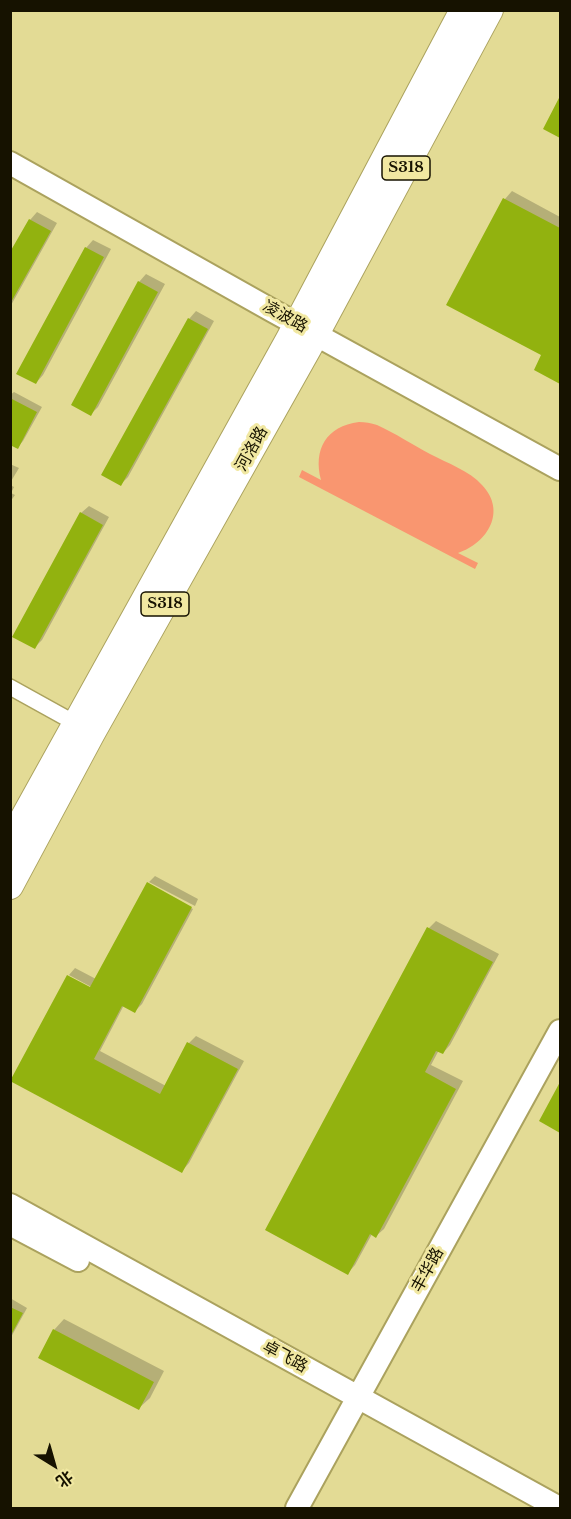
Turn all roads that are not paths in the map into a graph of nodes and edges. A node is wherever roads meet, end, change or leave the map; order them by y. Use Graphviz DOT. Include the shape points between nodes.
graph roads {
  1 [pos="463,10"];
  2 [pos="490,10"];
  3 [pos="10,154"];
  4 [pos="10,163"];
  5 [pos="309,324"];
  6 [pos="561,455"];
  7 [pos="561,469"];
  8 [pos="10,687"];
  9 [pos="75,723"];
  10 [pos="10,842"];
  11 [pos="10,886"];
  12 [pos="561,1031"];
  13 [pos="561,1051"];
  14 [pos="10,1205"];
  15 [pos="10,1224"];
  16 [pos="359,1405"];
  17 [pos="297,1509"];
  18 [pos="307,1509"];
  19 [pos="532,1509"];
  20 [pos="559,1509"];
  1 -- 5 [label="main road, 河洛路 / S318"];
  2 -- 5 [label="main road, 河洛路 / S318"];
  3 -- 5 [label="street, 凌波路"];
  4 -- 5 [label="street, 凌波路"];
  5 -- 6 [label="street, 凌波路"];
  5 -- 7 [label="street, 凌波路"];
  5 -- 9 [label="main road, 河洛路 / S318"];
  5 -- 11 [label="main road, 河洛路 / S318"];
  8 -- 9 [label="street"];
  9 -- 10 [label="main road, 河洛路 / S318"];
  12 -- 16 [label="street, 丰华路"];
  13 -- 16 [label="street, 丰华路"];
  14 -- 16 [label="street, 卓飞路"];
  15 -- 16 [label="street, 卓飞路"];
  16 -- 17 [label="street, 丰华路"];
  16 -- 18 [label="street, 丰华路"];
  16 -- 19 [label="street, 卓飞路"];
  16 -- 20 [label="street, 卓飞路"];
}
